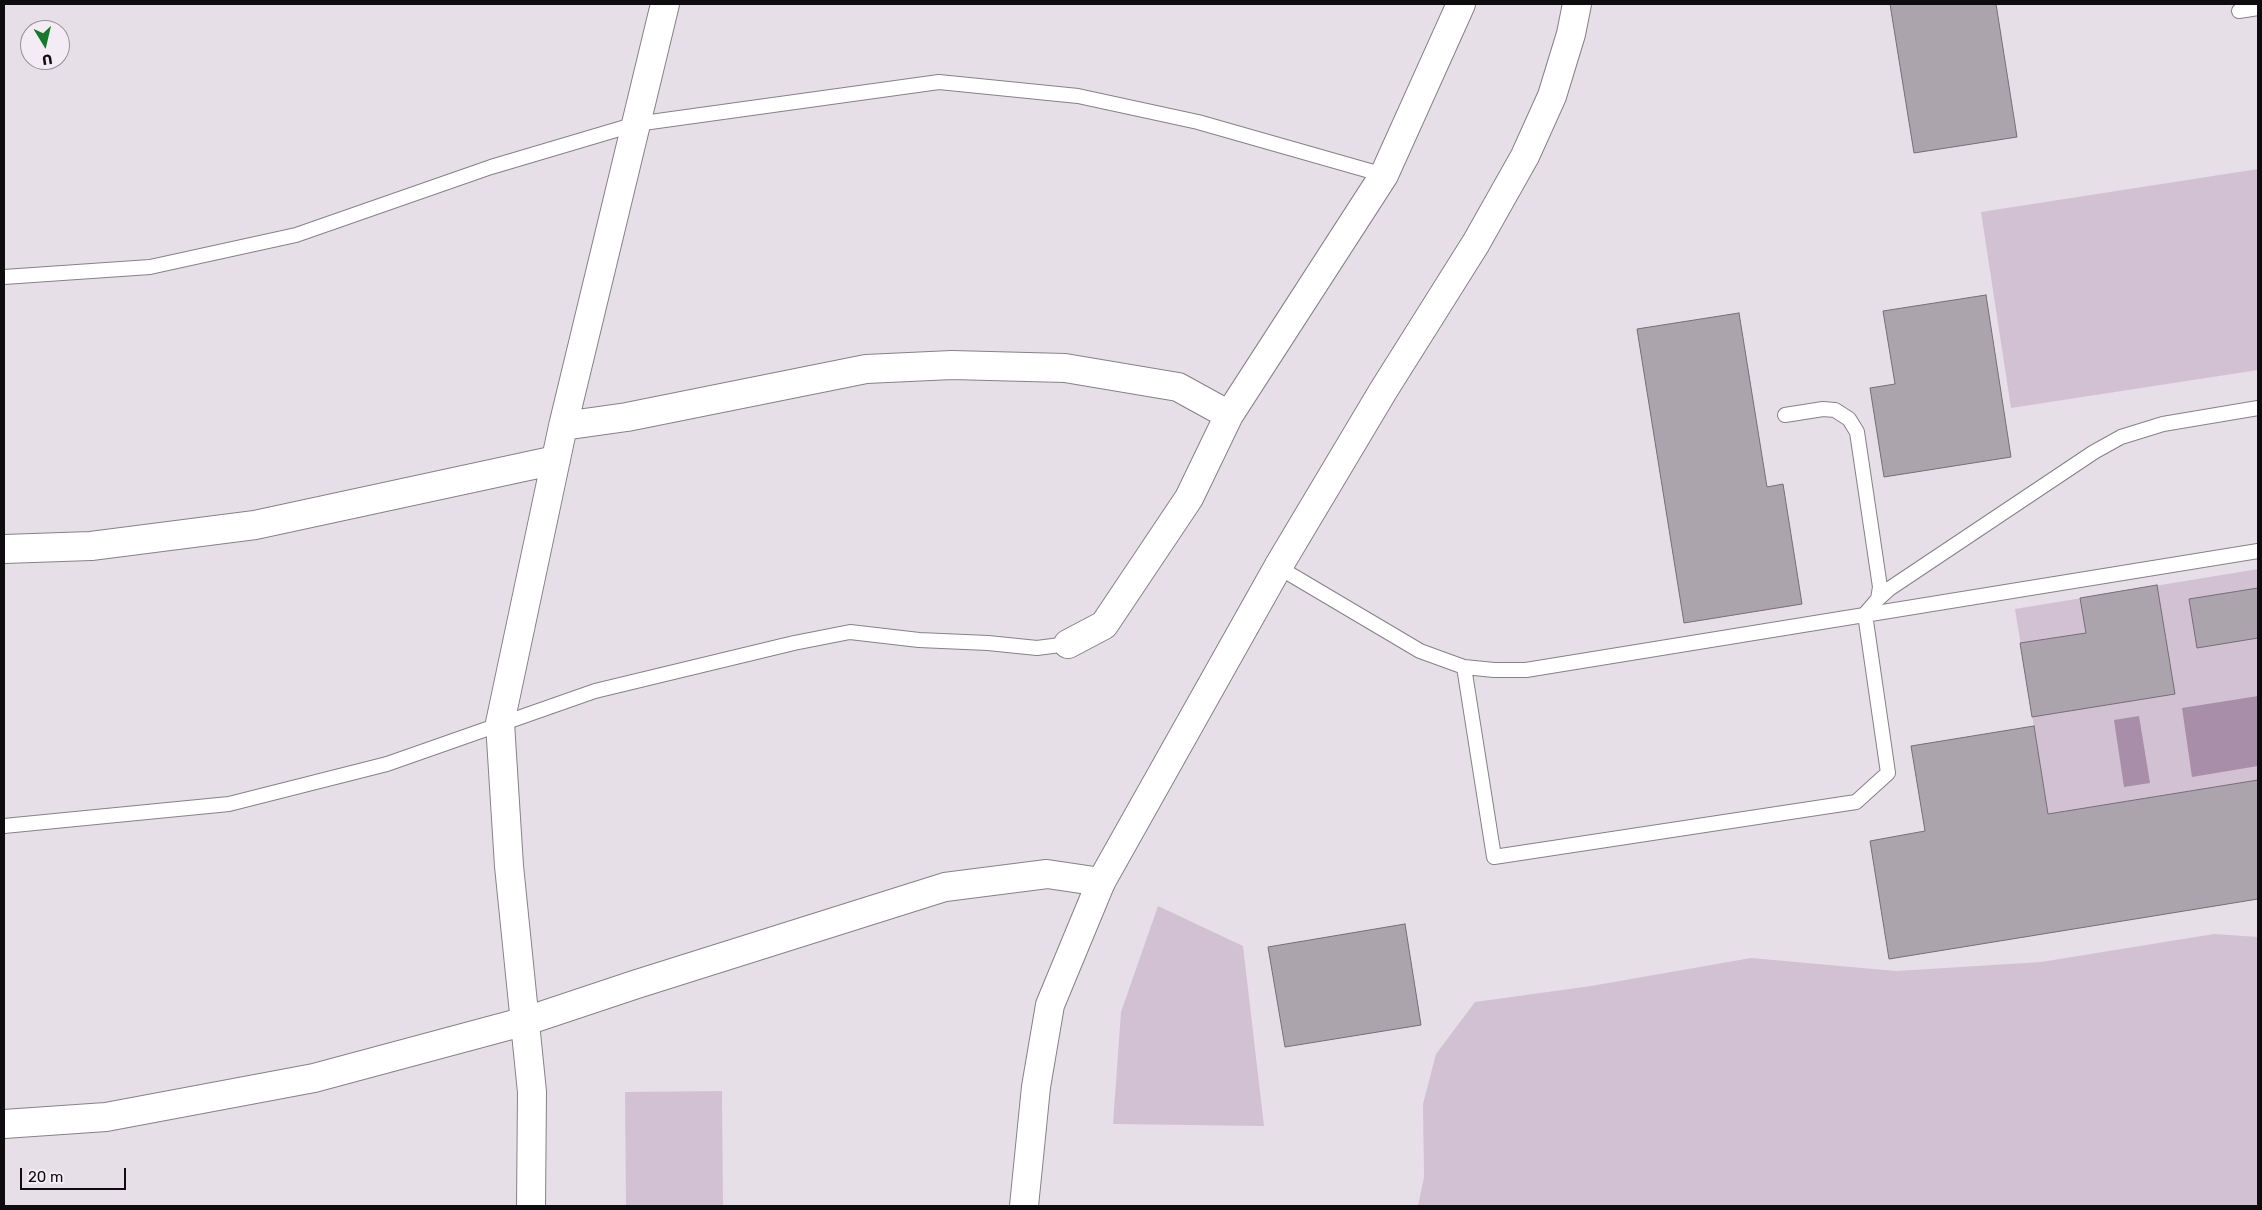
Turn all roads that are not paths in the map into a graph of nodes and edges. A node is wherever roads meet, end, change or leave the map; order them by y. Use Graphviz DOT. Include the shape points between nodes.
graph roads {
  1 [pos="665,4"];
  2 [pos="1461,4"];
  3 [pos="1577,4"];
  4 [pos="2258,8"];
  5 [pos="2239,11"];
  6 [pos="636,124"];
  7 [pos="1384,174"];
  8 [pos="4,277"];
  9 [pos="2258,408"];
  10 [pos="1785,414"];
  11 [pos="1229,415"];
  12 [pos="563,426"];
  13 [pos="556,460"];
  14 [pos="4,549"];
  15 [pos="2258,551"];
  16 [pos="1278,567"];
  17 [pos="1878,599"];
  18 [pos="1865,614"];
  19 [pos="1068,644"];
  20 [pos="1464,667"];
  21 [pos="500,723"];
  22 [pos="4,826"];
  23 [pos="1101,882"];
  24 [pos="526,1022"];
  25 [pos="4,1124"];
  26 [pos="531,1206"];
  27 [pos="1024,1206"];
  1 -- 6 [label="street"];
  2 -- 7 [label="street"];
  3 -- 16 [label="street" via="1552,96 1525,156 1476,243"];
  4 -- 5 [label="lane"];
  6 -- 7 [label="lane" via="939,82 1087,98 1198,122"];
  6 -- 8 [label="lane" via="491,167 296,235 150,267"];
  6 -- 12 [label="street"];
  7 -- 11 [label="street"];
  9 -- 17 [label="lane" via="2163,424 2121,437 2086,457"];
  10 -- 17 [label="lane" via="1835,410 1849,419 1857,432 1880,587"];
  11 -- 12 [label="street" via="1178,386 1065,368 952,365 866,370 627,417"];
  11 -- 19 [label="street" via="1189,498 1104,625"];
  12 -- 13 [label="street"];
  13 -- 14 [label="street" via="256,525 92,546"];
  13 -- 21 [label="street"];
  15 -- 18 [label="lane"];
  16 -- 20 [label="lane" via="1406,643"];
  16 -- 23 [label="street"];
  17 -- 18 [label="lane"];
  18 -- 20 [label="lane" via="1526,670"];
  18 -- 20 [label="lane" via="1888,773 1856,802 1494,857"];
  19 -- 21 [label="lane" via="1037,648 850,632 595,691"];
  21 -- 22 [label="lane" via="387,764 229,804"];
  21 -- 24 [label="street" via="508,866"];
  23 -- 24 [label="street" via="1047,874 945,887"];
  23 -- 27 [label="street" via="1050,1005 1036,1088"];
  24 -- 25 [label="street" via="314,1078 106,1116"];
  24 -- 26 [label="street" via="532,1092"];
}
